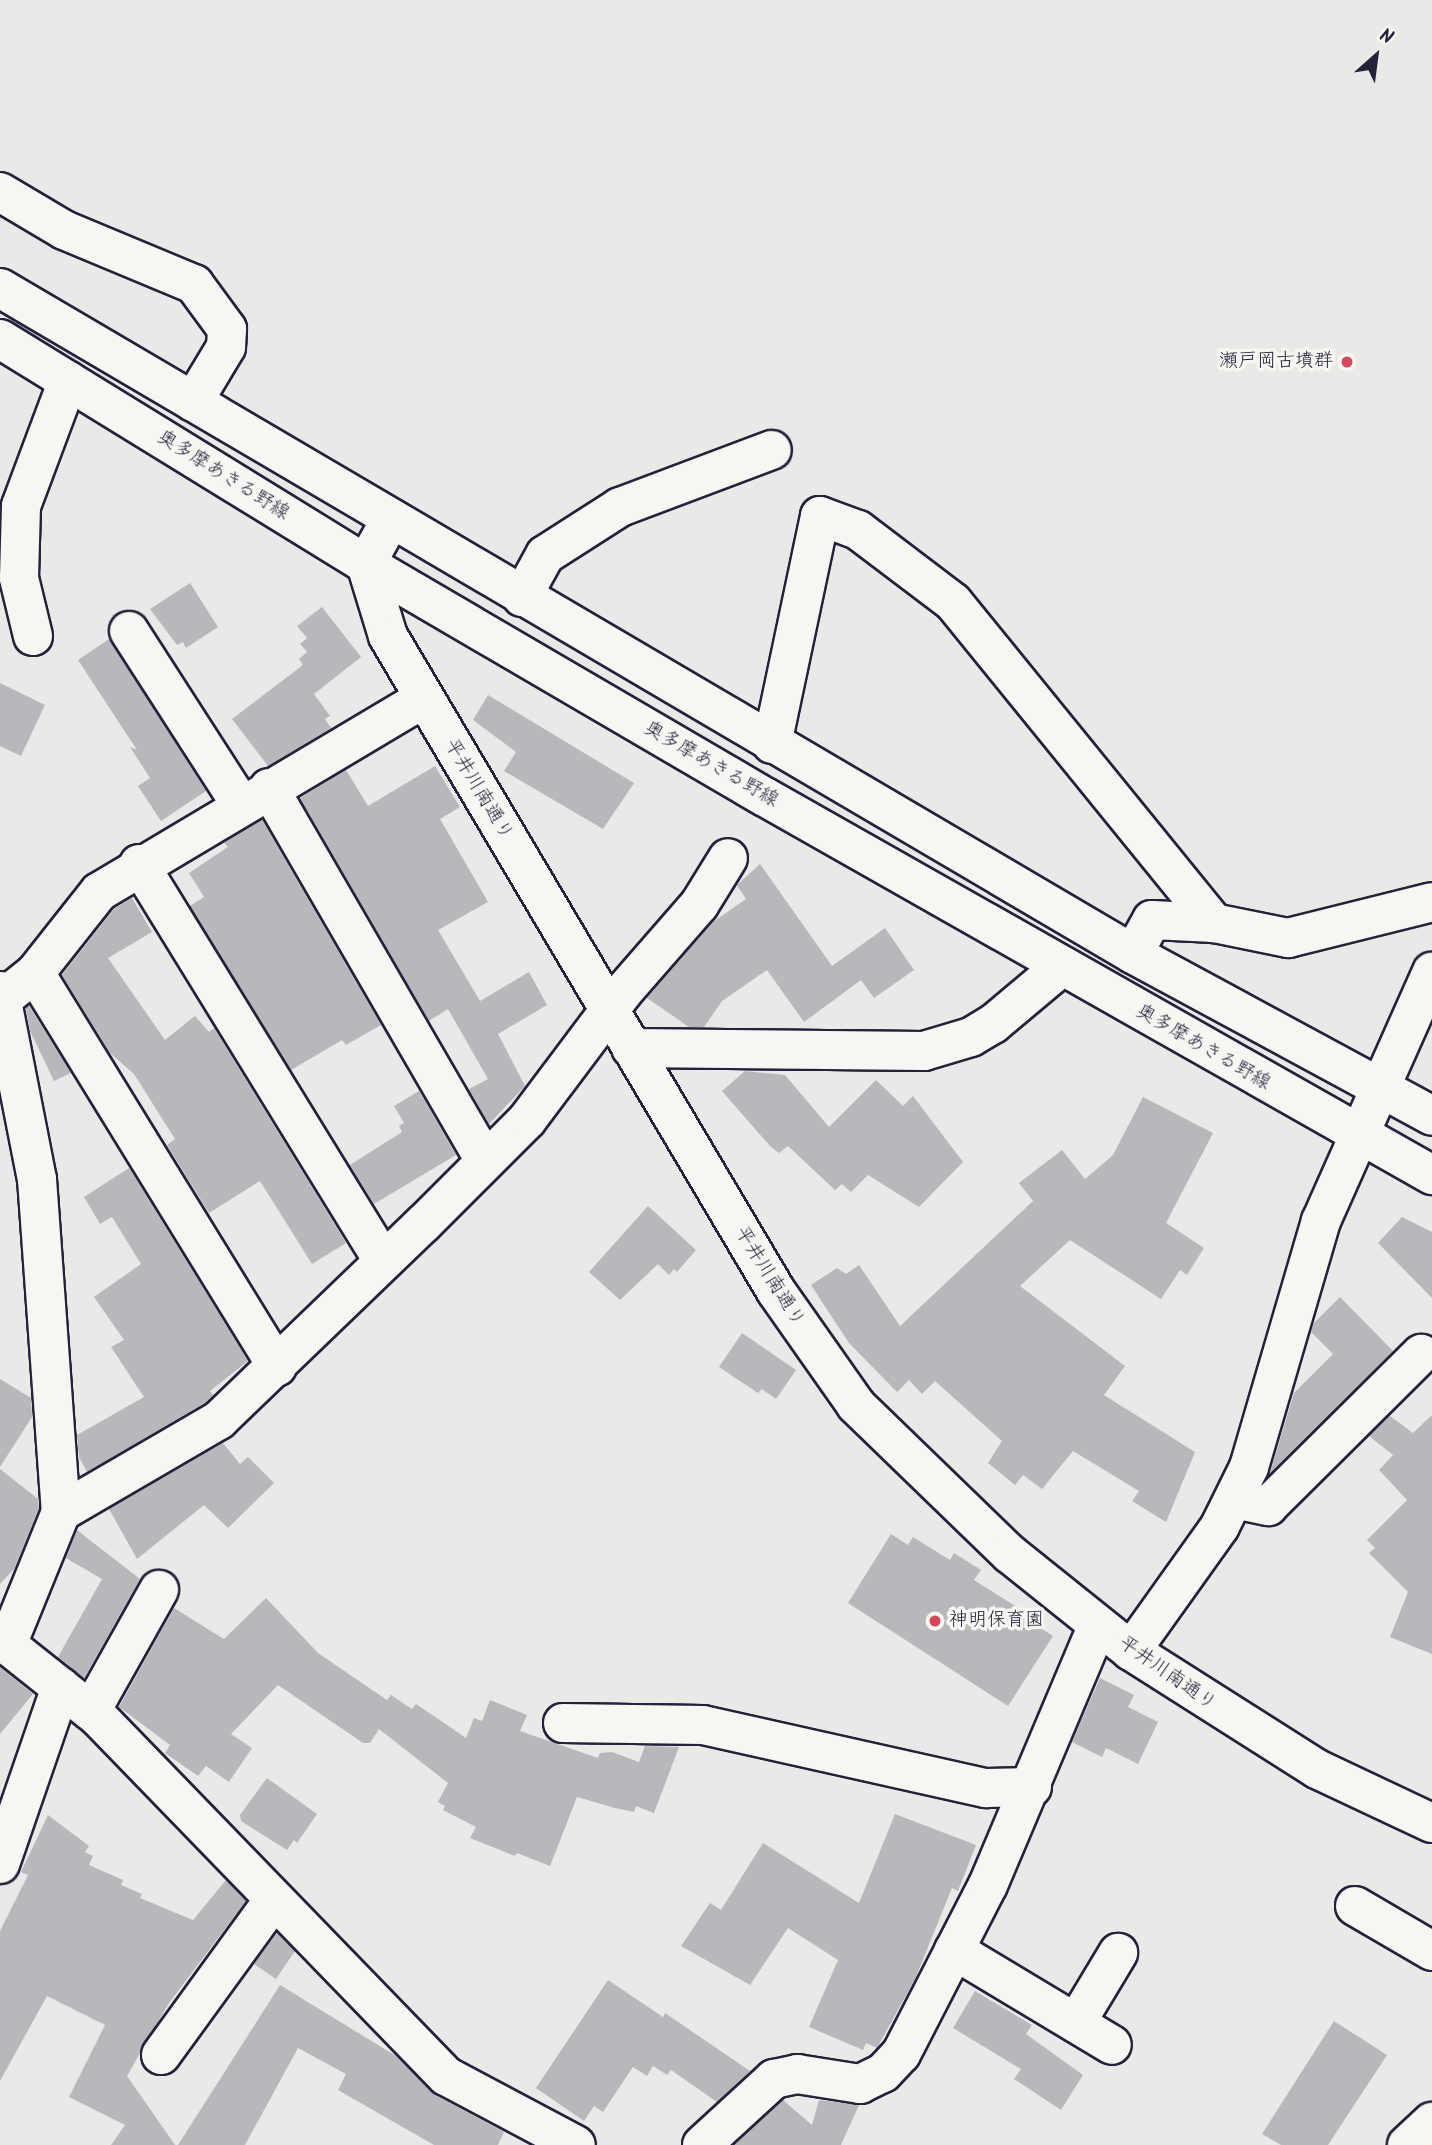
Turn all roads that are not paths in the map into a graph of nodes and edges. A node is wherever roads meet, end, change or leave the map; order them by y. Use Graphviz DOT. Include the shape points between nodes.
graph roads {
  1 [pos="0,192"];
  2 [pos="0,288"];
  3 [pos="0,339"];
  4 [pos="68,380"];
  5 [pos="194,402"];
  6 [pos="772,450"];
  7 [pos="391,519"];
  8 [pos="366,564"];
  9 [pos="522,597"];
  10 [pos="129,631"];
  11 [pos="33,636"];
  12 [pos="423,699"];
  13 [pos="772,744"];
  14 [pos="255,797"];
  15 [pos="728,858"];
  16 [pos="139,864"];
  17 [pos="1432,902"];
  18 [pos="1214,923"];
  19 [pos="1133,954"];
  20 [pos="1060,967"];
  21 [pos="35,972"];
  22 [pos="1432,972"];
  23 [pos="1,997"];
  24 [pos="609,1010"];
  25 [pos="631,1048"];
  26 [pos="1380,1088"];
  27 [pos="1432,1116"];
  28 [pos="1360,1135"];
  29 [pos="485,1161"];
  30 [pos="1432,1175"];
  31 [pos="383,1261"];
  32 [pos="1420,1354"];
  33 [pos="277,1366"];
  34 [pos="1234,1499"];
  35 [pos="61,1512"];
  36 [pos="159,1590"];
  37 [pos="1098,1625"];
  38 [pos="4,1642"];
  39 [pos="1131,1651"];
  40 [pos="61,1687"];
  41 [pos="91,1710"];
  42 [pos="563,1723"];
  43 [pos="1031,1787"];
  44 [pos="1432,1823"];
  45 [pos="0,1864"];
  46 [pos="273,1901"];
  47 [pos="1355,1906"];
  48 [pos="954,1951"];
  49 [pos="1432,1951"];
  50 [pos="1118,1953"];
  51 [pos="1076,2023"];
  52 [pos="1112,2045"];
  53 [pos="160,2055"];
  54 [pos="1432,2122"];
  55 [pos="576,2145"];
  56 [pos="702,2145"];
  57 [pos="1407,2145"];
  1 -- 5 [label="street" via="64,230 194,284 228,329 226,347"];
  2 -- 5 [label="street"];
  3 -- 4 [label="street, 奥多摩あきる野線"];
  4 -- 8 [label="street, 奥多摩あきる野線"];
  4 -- 11 [label="street" via="21,506 19,578"];
  5 -- 7 [label="street"];
  6 -- 9 [label="street" via="620,507 545,555"];
  7 -- 8 [label="street"];
  7 -- 9 [label="street"];
  8 -- 12 [label="street, 平井川南通り" via="388,636"];
  8 -- 20 [label="street, 奥多摩あきる野線"];
  9 -- 13 [label="street"];
  10 -- 14 [label="street"];
  12 -- 14 [label="street"];
  12 -- 24 [label="street, 平井川南通り"];
  13 -- 18 [label="street" via="820,516 858,530 953,603"];
  13 -- 19 [label="street"];
  14 -- 16 [label="street"];
  14 -- 29 [label="street"];
  15 -- 24 [label="street" via="699,905"];
  16 -- 21 [label="street" via="99,892"];
  16 -- 31 [label="street"];
  17 -- 18 [label="street" via="1289,938"];
  18 -- 19 [label="street" via="1153,919"];
  19 -- 26 [label="street"];
  20 -- 25 [label="street" via="993,1024 971,1037 924,1051"];
  20 -- 28 [label="street, 奥多摩あきる野線"];
  21 -- 23 [label="street"];
  21 -- 33 [label="street"];
  22 -- 26 [label="street"];
  23 -- 35 [label="street" via="37,1179"];
  24 -- 25 [label="street, 平井川南通り"];
  24 -- 29 [label="street" via="527,1120"];
  25 -- 37 [label="street, 平井川南通り" via="776,1291 856,1405 1010,1554"];
  26 -- 27 [label="street"];
  26 -- 28 [label="street"];
  28 -- 30 [label="street, 奥多摩あきる野線"];
  28 -- 34 [label="street" via="1321,1221 1249,1467"];
  29 -- 31 [label="street"];
  31 -- 33 [label="street"];
  32 -- 34 [label="street" via="1268,1506"];
  33 -- 35 [label="street" via="219,1420"];
  34 -- 39 [label="street"];
  35 -- 38 [label="street"];
  36 -- 41 [label="street"];
  37 -- 39 [label="street, 平井川南通り"];
  37 -- 43 [label="street"];
  38 -- 40 [label="street"];
  39 -- 44 [label="street, 平井川南通り" via="1317,1769"];
  40 -- 41 [label="street"];
  40 -- 45 [label="street"];
  41 -- 46 [label="street"];
  42 -- 43 [label="street" via="703,1725 986,1788"];
  43 -- 48 [label="street"];
  46 -- 53 [label="street"];
  46 -- 55 [label="street" via="446,2076"];
  47 -- 49 [label="street"];
  48 -- 51 [label="street"];
  48 -- 56 [label="street" via="901,2054 883,2073 860,2084 797,2074 774,2079"];
  50 -- 51 [label="street"];
  51 -- 52 [label="street"];
  54 -- 57 [label="street"];
}
